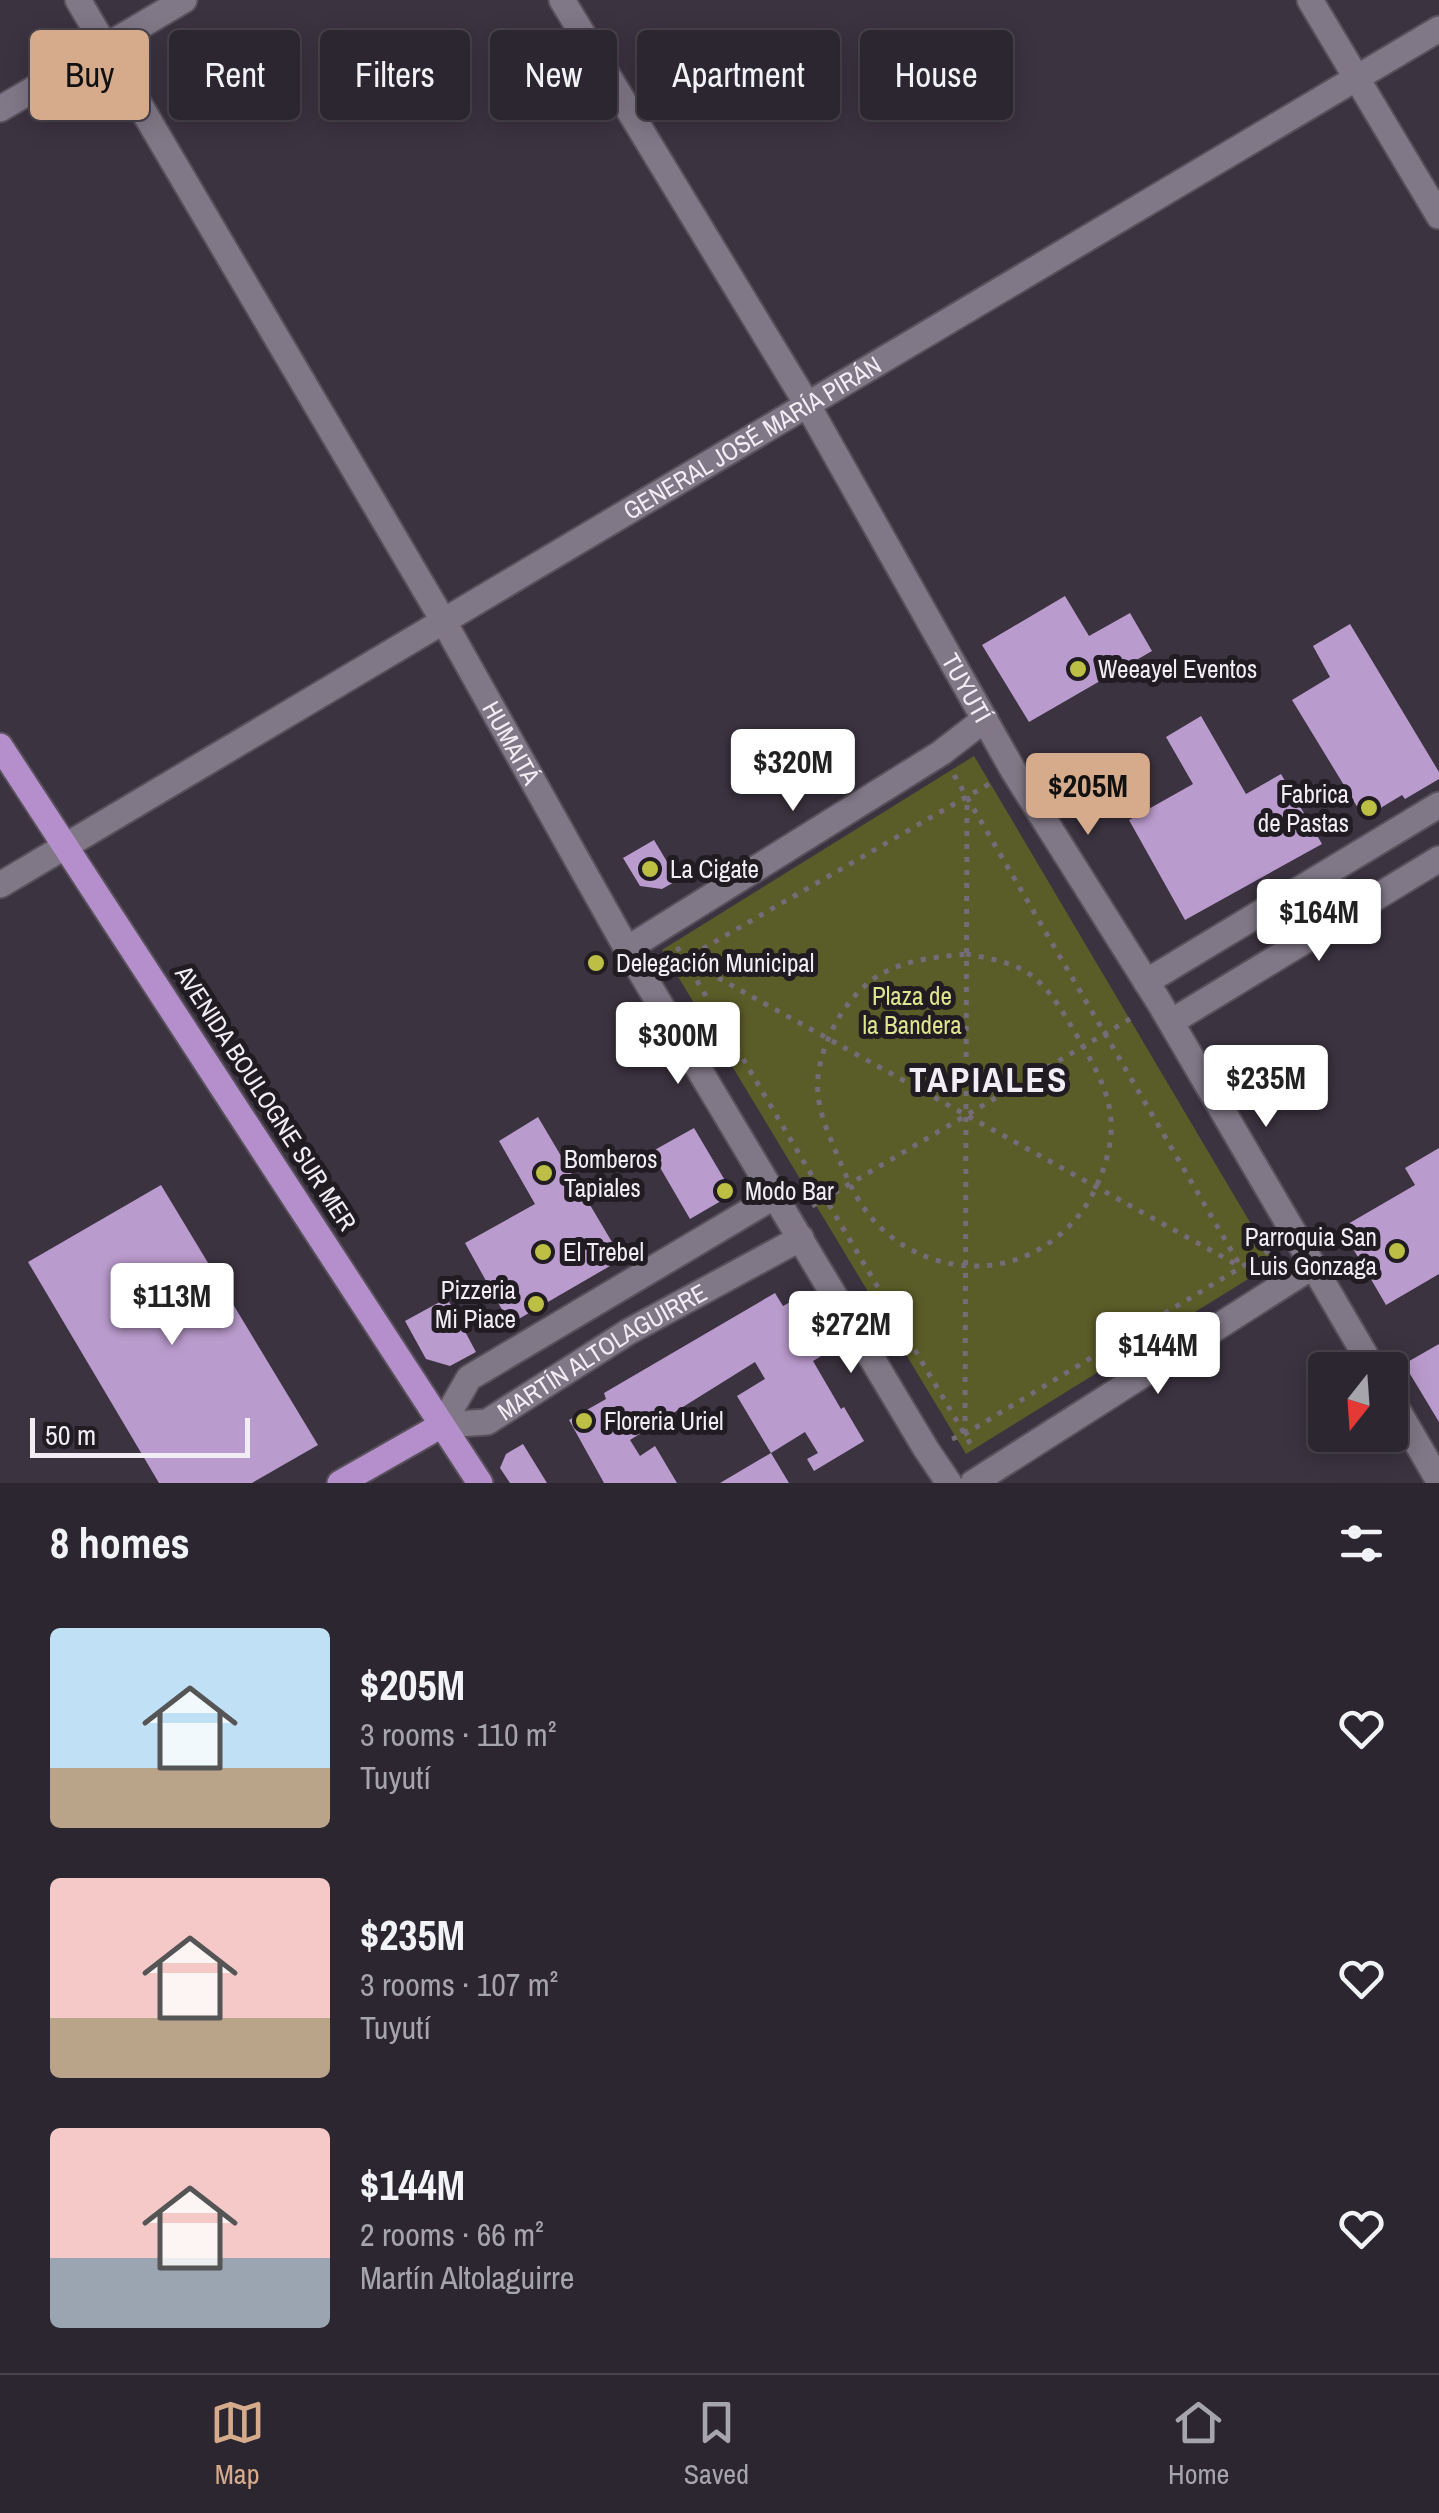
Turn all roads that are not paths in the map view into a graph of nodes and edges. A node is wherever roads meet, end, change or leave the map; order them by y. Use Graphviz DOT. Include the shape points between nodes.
graph roads {
  1 [pos="78,0"];
  2 [pos="184,0"];
  3 [pos="562,0"];
  4 [pos="1310,0"];
  5 [pos="1439,29"];
  6 [pos="96,30"];
  7 [pos="132,30"];
  8 [pos="1356,77"];
  9 [pos="30,90"];
  10 [pos="0,108"];
  11 [pos="149,120"];
  12 [pos="1439,216"];
  13 [pos="807,404"];
  14 [pos="444,622"];
  15 [pos="986,720"];
  16 [pos="0,746"];
  17 [pos="1439,805"];
  18 [pos="66,845"];
  19 [pos="1439,859"];
  20 [pos="0,884"];
  21 [pos="627,949"];
  22 [pos="1159,1002"];
  23 [pos="775,1196"];
  24 [pos="796,1229"];
  25 [pos="1314,1266"];
  26 [pos="610,1295"];
  27 [pos="628,1332"];
  28 [pos="1364,1352"];
  29 [pos="442,1425"];
  30 [pos="1408,1428"];
  31 [pos="980,1478"];
  32 [pos="1439,1481"];
  33 [pos="340,1483"];
  34 [pos="480,1483"];
  35 [pos="949,1483"];
  1 -- 6 [label="street, HUMAITÁ"];
  2 -- 7 [label="street"];
  3 -- 13 [label="street, TUYUTÍ"];
  4 -- 8 [label="street"];
  5 -- 8 [label="street, GENERAL JOSÉ MARÍA PIRÁN"];
  8 -- 12 [label="street"];
  8 -- 13 [label="street, GENERAL JOSÉ MARÍA PIRÁN"];
  9 -- 10 [label="street"];
  11 -- 14 [label="street, HUMAITÁ"];
  13 -- 14 [label="street, GENERAL JOSÉ MARÍA PIRÁN"];
  13 -- 15 [label="street, TUYUTÍ"];
  14 -- 18 [label="street, GENERAL JOSÉ MARÍA PIRÁN"];
  14 -- 21 [label="street, HUMAITÁ"];
  15 -- 21 [label="street"];
  15 -- 22 [label="street, TUYUTÍ"];
  16 -- 18 [label="main road, AVENIDA BOULOGNE SUR MER"];
  17 -- 22 [label="street"];
  18 -- 20 [label="street, GENERAL JOSÉ MARÍA PIRÁN"];
  18 -- 29 [label="main road, AVENIDA BOULOGNE SUR MER"];
  19 -- 22 [label="street"];
  21 -- 23 [label="street, HUMAITÁ"];
  22 -- 25 [label="street, TUYUTÍ"];
  23 -- 24 [label="street, HUMAITÁ"];
  23 -- 26 [label="street, MARTÍN ALTOLAGUIRRE"];
  24 -- 27 [label="street, MARTÍN ALTOLAGUIRRE"];
  24 -- 35 [label="street, HUMAITÁ"];
  25 -- 28 [label="street, TUYUTÍ"];
  25 -- 31 [label="street"];
  26 -- 27 [label="street"];
  26 -- 29 [label="street, MARTÍN ALTOLAGUIRRE" via="469,1378"];
  27 -- 29 [label="street, MARTÍN ALTOLAGUIRRE" via="487,1422"];
  29 -- 33 [label="main road"];
  29 -- 34 [label="main road, AVENIDA BOULOGNE SUR MER"];
  30 -- 32 [label="street"];
}
